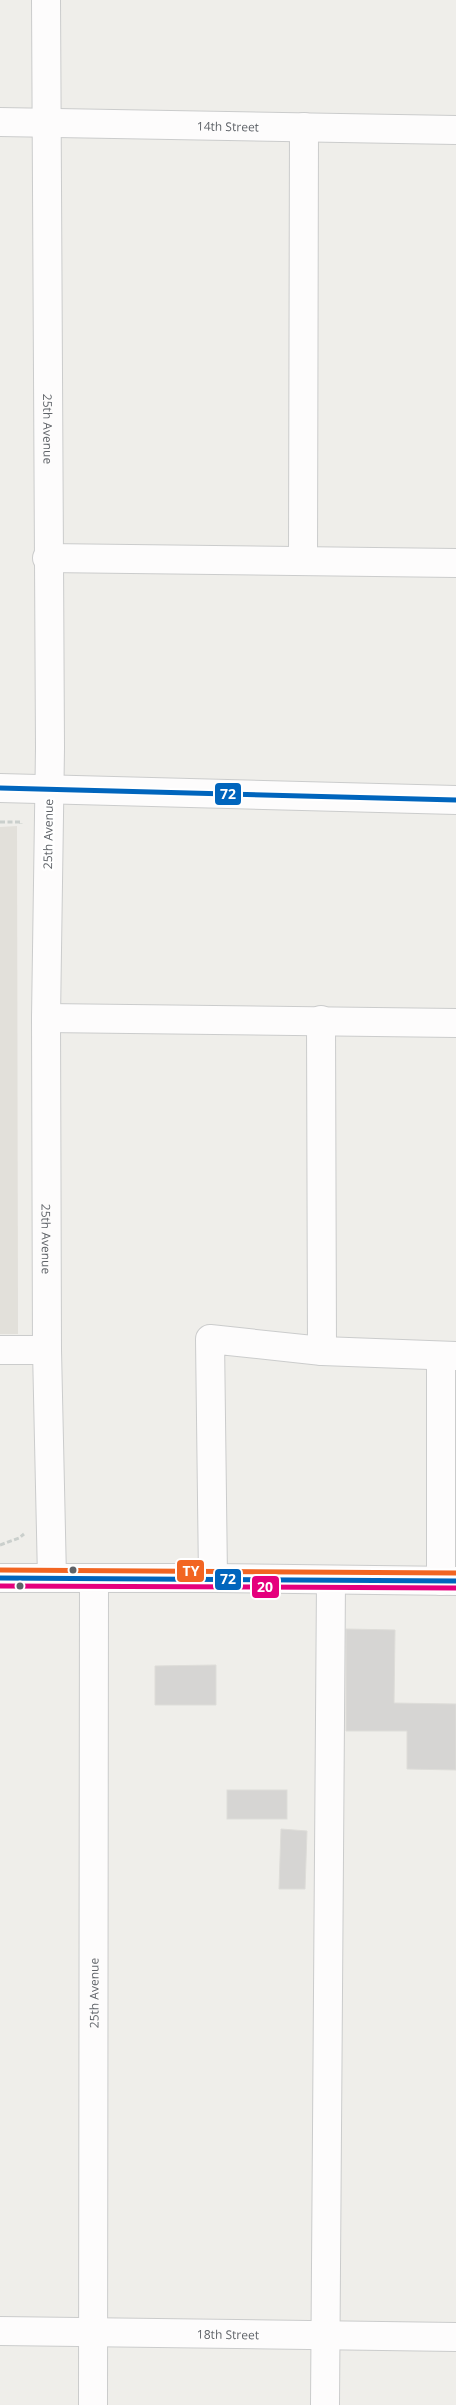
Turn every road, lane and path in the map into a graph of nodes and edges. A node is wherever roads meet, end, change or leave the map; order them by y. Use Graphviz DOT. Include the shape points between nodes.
graph roads {
  1 [pos="46,0"];
  2 [pos="0,122"];
  3 [pos="46,122"];
  4 [pos="304,127"];
  5 [pos="456,130"];
  6 [pos="47,558"];
  7 [pos="303,561"];
  8 [pos="456,563"];
  9 [pos="0,788"];
  10 [pos="48,790"];
  11 [pos="456,800"];
  12 [pos="0,822"];
  13 [pos="20,822"];
  14 [pos="46,1018"];
  15 [pos="321,1020"];
  16 [pos="456,1023"];
  17 [pos="0,1350"];
  18 [pos="47,1350"];
  19 [pos="322,1351"];
  20 [pos="449,1356"];
  21 [pos="0,1578"];
  22 [pos="52,1578"];
  23 [pos="213,1578"];
  24 [pos="94,1580"];
  25 [pos="331,1581"];
  26 [pos="448,1581"];
  27 [pos="0,2331"];
  28 [pos="93,2332"];
  29 [pos="324,2335"];
  30 [pos="456,2337"];
  31 [pos="93,2405"];
  32 [pos="325,2405"];
  1 -- 3 [label="street, 25th Avenue"];
  2 -- 3 [label="street, 14th Street"];
  3 -- 4 [label="street, 14th Street"];
  3 -- 6 [label="street, 25th Avenue"];
  4 -- 5 [label="street, 14th Street"];
  4 -- 7 [label="street"];
  6 -- 7 [label="street"];
  6 -- 10 [label="street, 25th Avenue"];
  7 -- 8 [label="street"];
  9 -- 10 [label="street"];
  10 -- 11 [label="street"];
  10 -- 14 [label="street, 25th Avenue"];
  12 -- 13 [label="path"];
  14 -- 15 [label="street"];
  14 -- 18 [label="street, 25th Avenue"];
  15 -- 16 [label="street"];
  15 -- 19 [label="street"];
  17 -- 18 [label="street"];
  18 -- 22 [label="street, 25th Avenue"];
  19 -- 20 [label="street"];
  19 -- 23 [label="street" via="210,1339"];
  20 -- 26 [label="street"];
  21 -- 22 [label="street"];
  22 -- 24 [label="street"];
  23 -- 24 [label="street"];
  23 -- 25 [label="street"];
  24 -- 28 [label="street, 25th Avenue"];
  25 -- 26 [label="street"];
  25 -- 29 [label="street"];
  27 -- 28 [label="street, 18th Street"];
  28 -- 29 [label="street, 18th Street"];
  28 -- 31 [label="street, 25th Avenue"];
  29 -- 30 [label="street, 18th Street"];
  29 -- 32 [label="street"];
}
